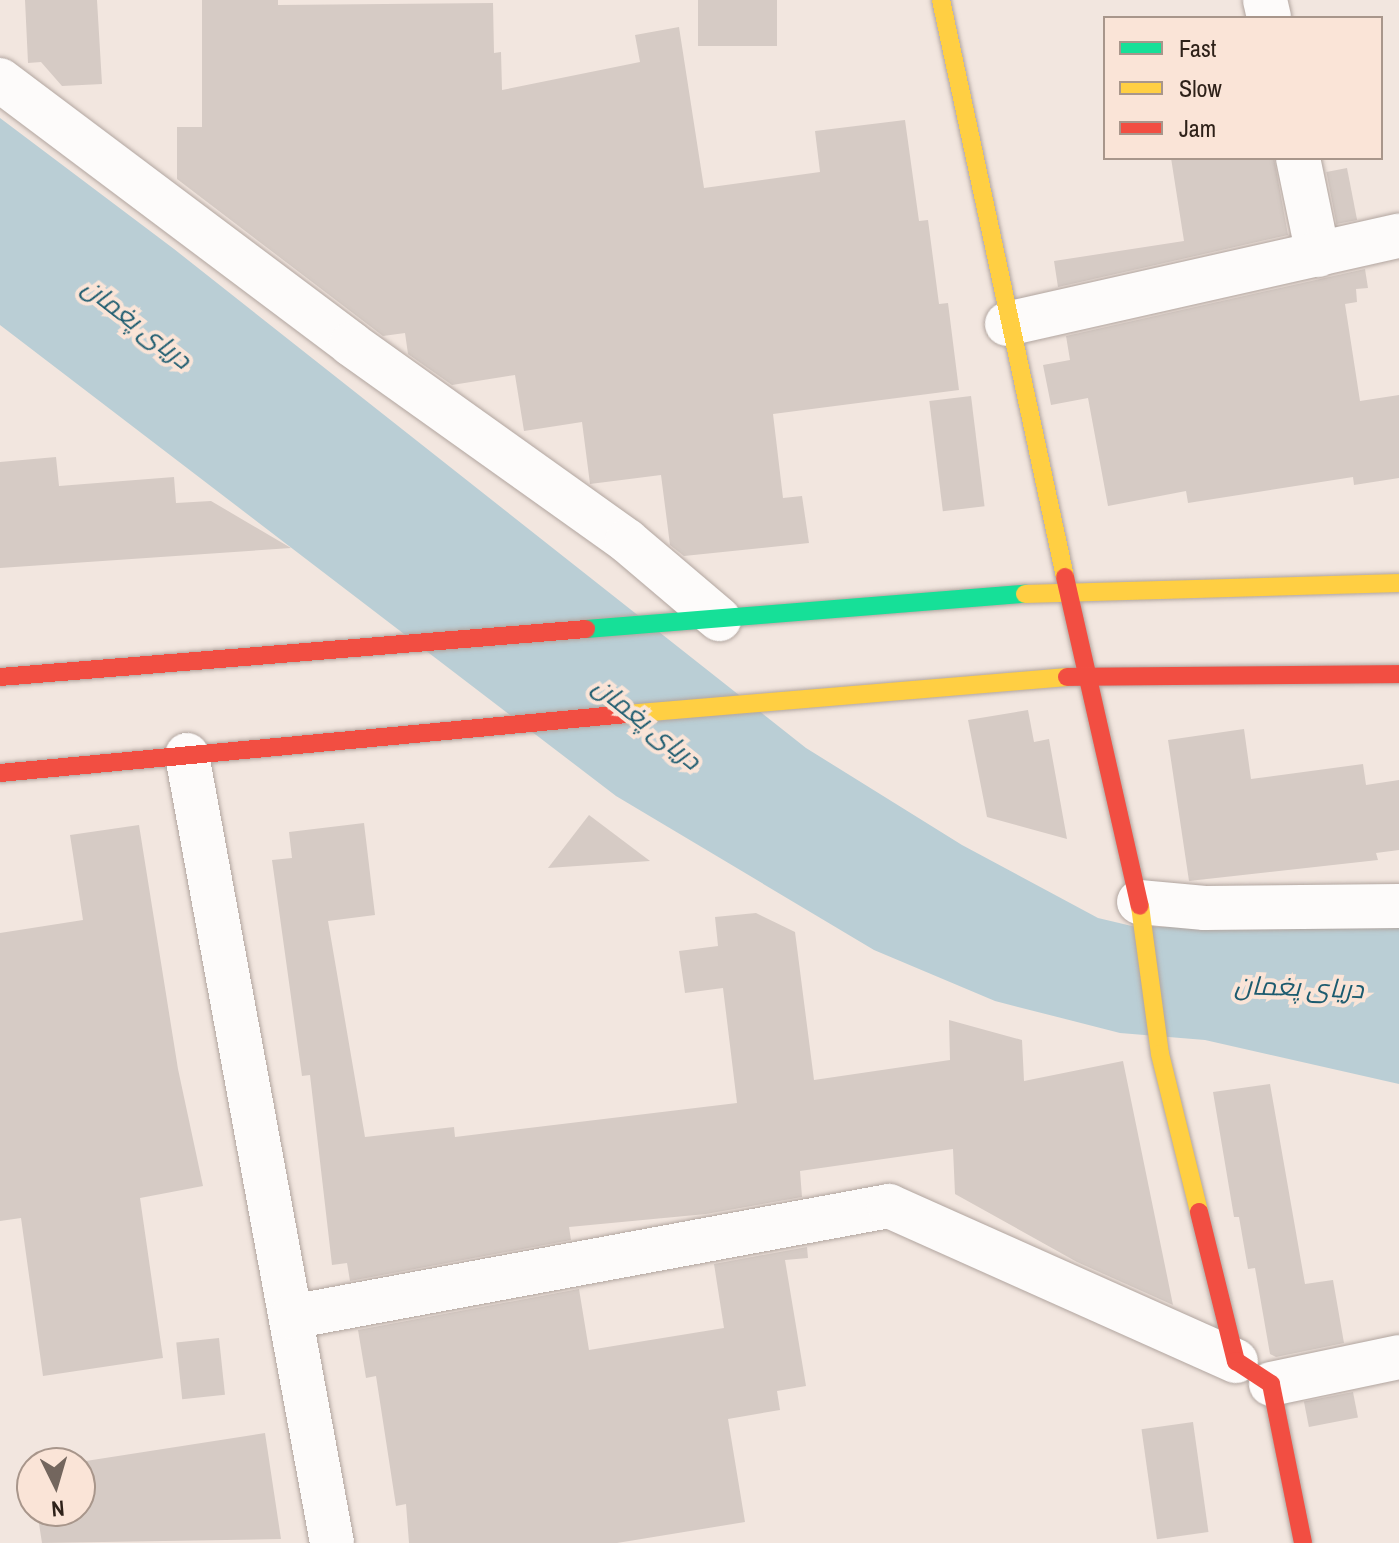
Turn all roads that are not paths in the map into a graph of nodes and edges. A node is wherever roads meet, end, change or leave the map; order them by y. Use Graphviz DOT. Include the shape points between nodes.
graph roads {
  1 [pos="941,0"];
  2 [pos="0,80"];
  3 [pos="1298,160"];
  4 [pos="1399,236"];
  5 [pos="1318,255"];
  6 [pos="1007,324"];
  7 [pos="1399,583"];
  8 [pos="1069,590"];
  9 [pos="719,619"];
  10 [pos="1399,674"];
  11 [pos="1089,675"];
  12 [pos="0,677"];
  13 [pos="187,755"];
  14 [pos="0,773"];
  15 [pos="1399,906"];
  16 [pos="1139,910"];
  17 [pos="291,1317"];
  18 [pos="1399,1357"];
  19 [pos="1254,1372"];
  20 [pos="332,1543"];
  21 [pos="1303,1543"];
  1 -- 6 [label="main road"];
  2 -- 9 [label="street" via="351,344 627,541"];
  3 -- 5 [label="street"];
  4 -- 5 [label="street"];
  5 -- 6 [label="street"];
  6 -- 8 [label="main road"];
  7 -- 8 [label="main road"];
  8 -- 9 [label="main road"];
  8 -- 11 [label="main road"];
  9 -- 12 [label="main road"];
  10 -- 11 [label="main road"];
  11 -- 13 [label="main road"];
  11 -- 16 [label="main road"];
  13 -- 14 [label="main road"];
  13 -- 17 [label="street"];
  15 -- 16 [label="street"];
  16 -- 19 [label="main road" via="1160,1054"];
  17 -- 19 [label="street" via="889,1206"];
  17 -- 20 [label="street"];
  18 -- 19 [label="street"];
  19 -- 21 [label="main road"];
}
